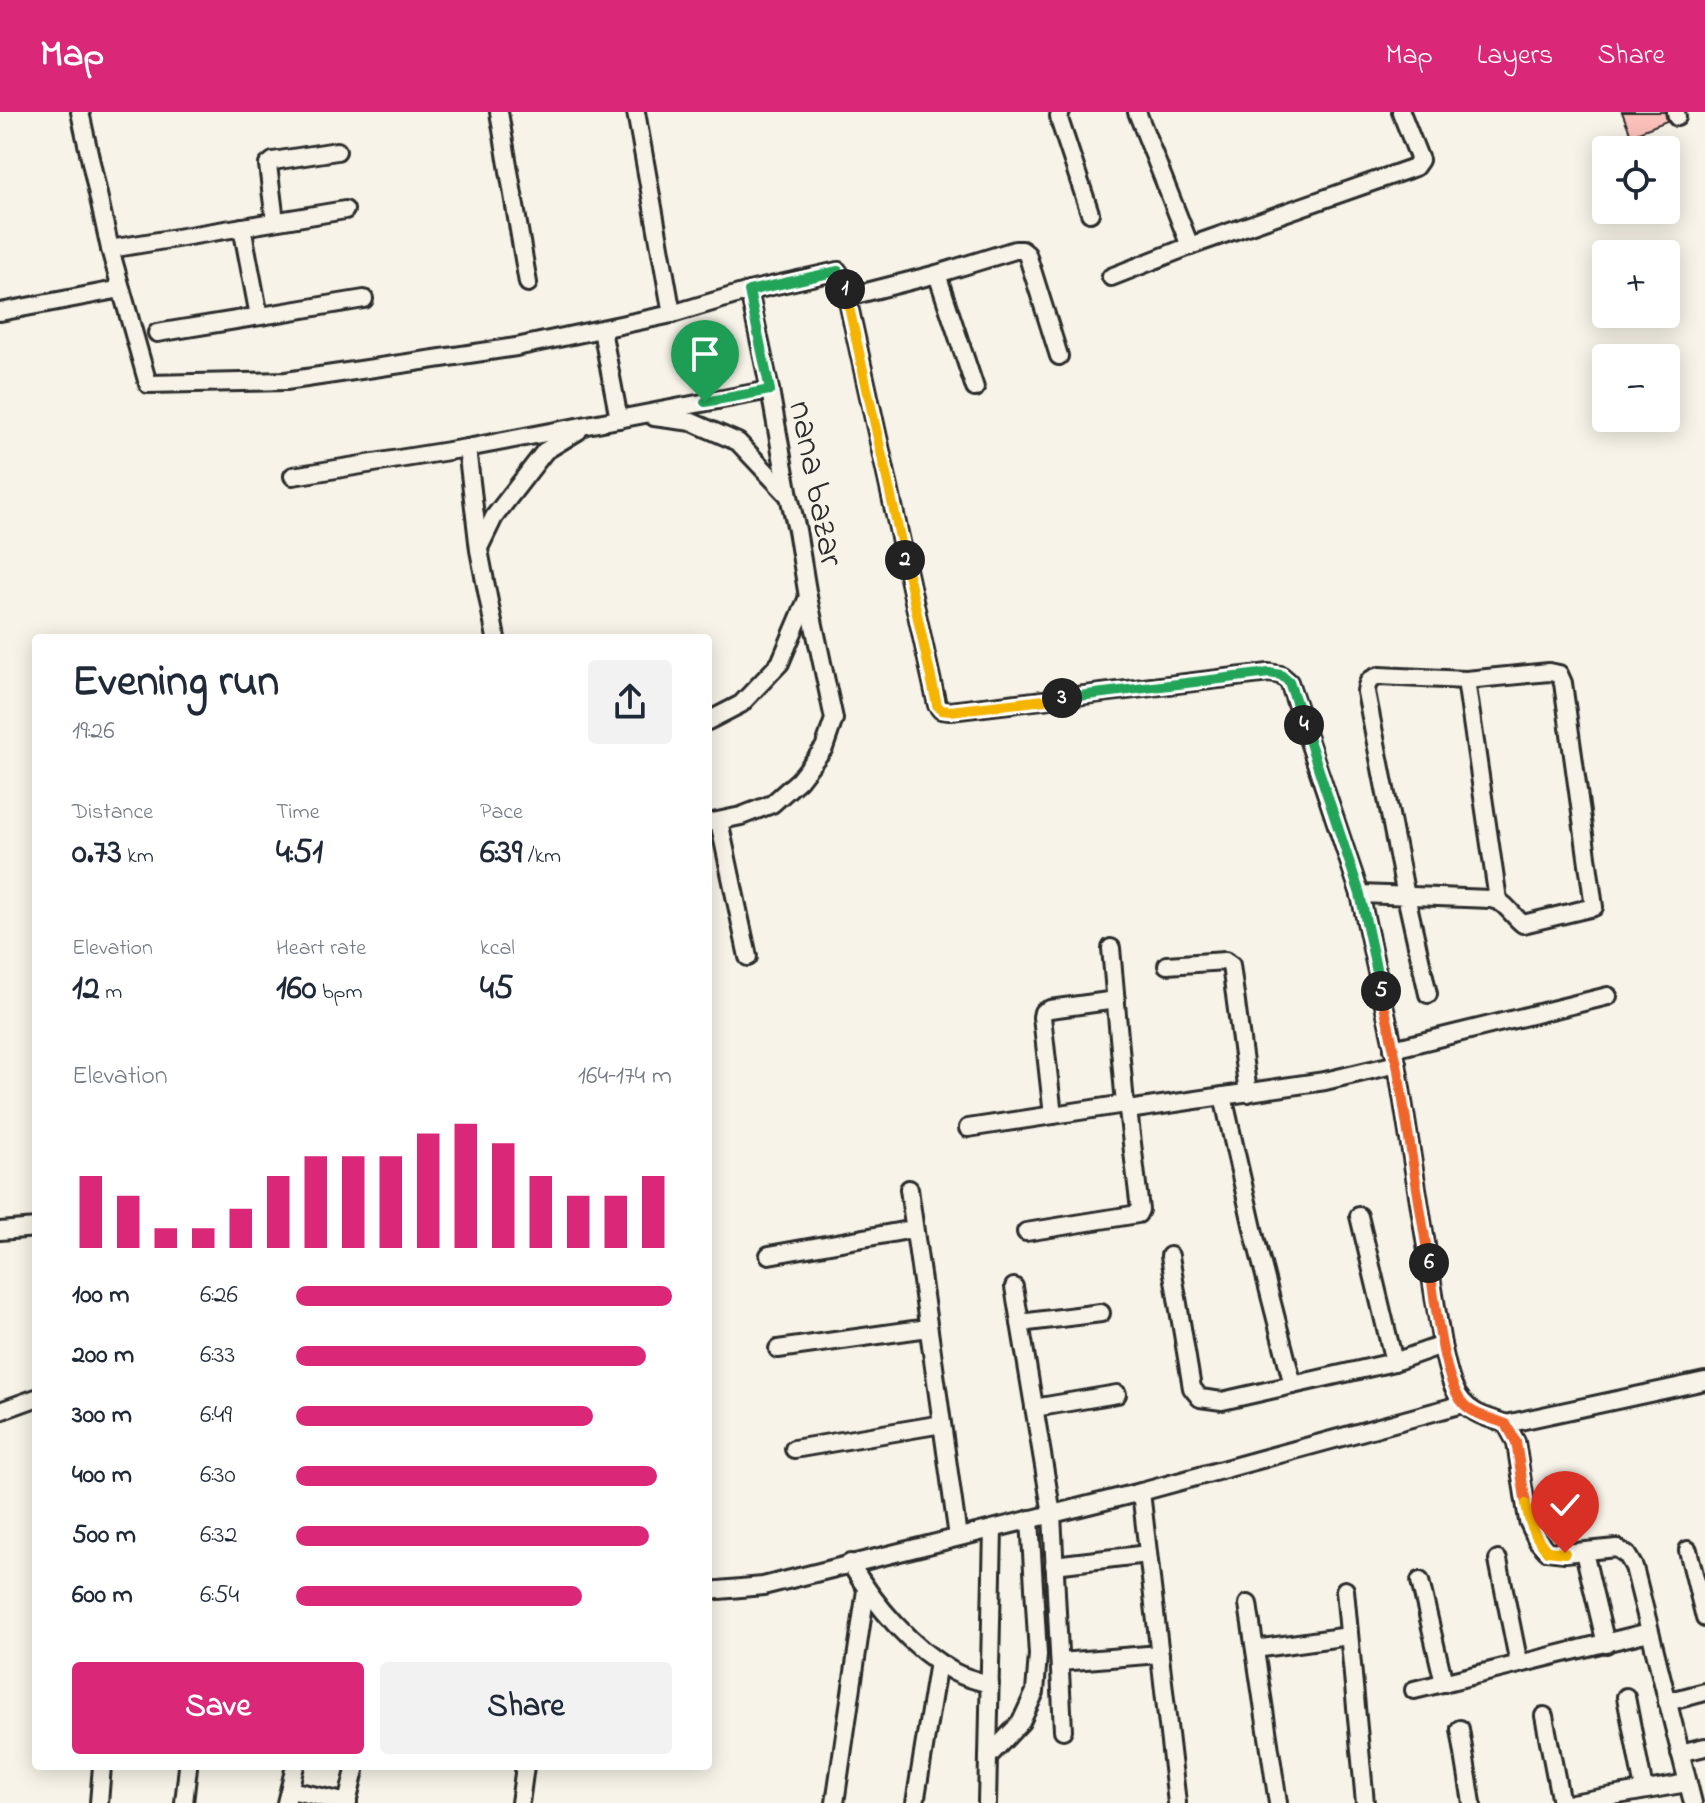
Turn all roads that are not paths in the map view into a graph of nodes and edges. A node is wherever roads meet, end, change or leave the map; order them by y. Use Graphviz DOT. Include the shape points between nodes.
graph roads {
  1 [pos="80,112"];
  2 [pos="499,112"];
  3 [pos="636,112"];
  4 [pos="1061,112"];
  5 [pos="1137,112"];
  6 [pos="1401,112"];
  7 [pos="337,151"];
  8 [pos="345,210"];
  9 [pos="1090,213"];
  10 [pos="275,221"];
  11 [pos="242,227"];
  12 [pos="1190,246"];
  13 [pos="110,249"];
  14 [pos="937,274"];
  15 [pos="1111,277"];
  16 [pos="528,283"];
  17 [pos="121,289"];
  18 [pos="749,291"];
  19 [pos="847,297"];
  20 [pos="364,299"];
  21 [pos="0,312"];
  22 [pos="672,314"];
  23 [pos="259,316"];
  24 [pos="602,330"];
  25 [pos="157,333"];
  26 [pos="1059,356"];
  27 [pos="975,388"];
  28 [pos="770,390"];
  29 [pos="640,415"];
  30 [pos="619,419"];
  31 [pos="589,425"];
  32 [pos="467,448"];
  33 [pos="293,476"];
  34 [pos="789,496"];
  35 [pos="479,550"];
  36 [pos="808,597"];
  37 [pos="495,630"];
  38 [pos="1466,680"];
  39 [pos="712,719"];
  40 [pos="713,822"];
  41 [pos="1360,894"];
  42 [pos="1406,896"];
  43 [pos="1498,900"];
  44 [pos="1111,948"];
  45 [pos="748,957"];
  46 [pos="1167,965"];
  47 [pos="1428,994"];
  48 [pos="1608,996"];
  49 [pos="1116,1000"];
  50 [pos="1395,1056"];
  51 [pos="1248,1093"];
  52 [pos="1223,1096"];
  53 [pos="1127,1107"];
  54 [pos="1053,1115"];
  55 [pos="968,1128"];
  56 [pos="909,1189"];
  57 [pos="1359,1216"];
  58 [pos="32,1228"];
  59 [pos="914,1229"];
  60 [pos="0,1231"];
  61 [pos="1026,1232"];
  62 [pos="769,1255"];
  63 [pos="1170,1256"];
  64 [pos="1014,1287"];
  65 [pos="1101,1313"];
  66 [pos="1020,1323"];
  67 [pos="928,1328"];
  68 [pos="1442,1345"];
  69 [pos="778,1349"];
  70 [pos="1394,1362"];
  71 [pos="1705,1381"];
  72 [pos="1293,1385"];
  73 [pos="1117,1394"];
  74 [pos="32,1399"];
  75 [pos="1463,1404"];
  76 [pos="1034,1408"];
  77 [pos="0,1411"];
  78 [pos="942,1424"];
  79 [pos="1506,1424"];
  80 [pos="794,1449"];
  81 [pos="1141,1492"];
  82 [pos="1052,1514"];
  83 [pos="1030,1519"];
  84 [pos="993,1529"];
  85 [pos="958,1537"];
  86 [pos="1688,1550"];
  87 [pos="1584,1552"];
  88 [pos="1148,1554"];
  89 [pos="1498,1560"];
  90 [pos="850,1563"];
  91 [pos="1054,1565"];
  92 [pos="1420,1581"];
  93 [pos="866,1590"];
  94 [pos="1345,1590"];
  95 [pos="712,1591"];
  96 [pos="1248,1604"];
  97 [pos="1705,1618"];
  98 [pos="1649,1632"];
  99 [pos="1349,1636"];
  100 [pos="1606,1644"];
  101 [pos="1255,1649"];
  102 [pos="1160,1654"];
  103 [pos="938,1662"];
  104 [pos="1060,1662"];
  105 [pos="1519,1664"];
  106 [pos="1444,1683"];
  107 [pos="990,1684"];
  108 [pos="1414,1690"];
  109 [pos="1705,1692"];
  110 [pos="1626,1697"];
  111 [pos="1667,1702"];
  112 [pos="1544,1716"];
  113 [pos="1460,1729"];
  114 [pos="1063,1730"];
  115 [pos="1705,1747"];
  116 [pos="1680,1753"];
  117 [pos="988,1757"];
  118 [pos="102,1770"];
  119 [pos="188,1770"];
  120 [pos="294,1770"];
  121 [pos="355,1770"];
  122 [pos="524,1770"];
  123 [pos="1687,1783"];
  124 [pos="1644,1790"];
  125 [pos="288,1796"];
  126 [pos="329,1801"];
  127 [pos="1581,1802"];
  128 [pos="99,1803"];
  129 [pos="184,1803"];
  130 [pos="347,1803"];
  131 [pos="520,1803"];
  132 [pos="835,1803"];
  133 [pos="915,1803"];
  134 [pos="987,1803"];
  135 [pos="1177,1803"];
  136 [pos="1278,1803"];
  137 [pos="1365,1803"];
  138 [pos="1472,1803"];
  139 [pos="1561,1803"];
  140 [pos="1693,1803"];
  1 -- 13 [label="street"];
  2 -- 16 [label="street"];
  3 -- 22 [label="street"];
  4 -- 9 [label="street"];
  5 -- 12 [label="street"];
  6 -- 12 [label="street" via="1420,160 1415,167"];
  7 -- 10 [label="street" via="268,165"];
  8 -- 10 [label="street"];
  10 -- 11 [label="street"];
  11 -- 13 [label="street"];
  11 -- 23 [label="street"];
  12 -- 15 [label="street"];
  13 -- 17 [label="street"];
  14 -- 19 [label="street"];
  14 -- 26 [label="street" via="1022,250"];
  14 -- 27 [label="street"];
  17 -- 21 [label="street"];
  17 -- 24 [label="street" via="148,384 286,381"];
  18 -- 19 [label="street" via="838,271"];
  18 -- 22 [label="street"];
  18 -- 28 [label="street"];
  19 -- 41 [label="street" via="941,710 1281,675 1289,682"];
  20 -- 23 [label="street"];
  22 -- 24 [label="street"];
  23 -- 25 [label="street"];
  24 -- 30 [label="street"];
  28 -- 29 [label="street, nana bazar"];
  28 -- 34 [label="street, nana bazar"];
  29 -- 30 [label="street, nana bazar"];
  29 -- 34 [label="street" via="692,422 738,442"];
  30 -- 31 [label="street, nana bazar"];
  31 -- 32 [label="street, nana bazar"];
  31 -- 35 [label="street" via="545,451 494,517"];
  32 -- 33 [label="street, nana bazar"];
  32 -- 35 [label="street"];
  34 -- 36 [label="street, nana bazar"];
  35 -- 37 [label="street"];
  36 -- 39 [label="street" via="780,663 741,704"];
  36 -- 40 [label="street, nana bazar" via="834,719 824,748 772,804"];
  38 -- 42 [label="street" via="1379,676 1366,685"];
  38 -- 43 [label="street"];
  38 -- 43 [label="street" via="1559,674 1594,907 1523,924"];
  40 -- 45 [label="street"];
  41 -- 42 [label="street"];
  41 -- 50 [label="street"];
  42 -- 43 [label="street"];
  42 -- 47 [label="street"];
  44 -- 49 [label="street"];
  46 -- 51 [label="street" via="1231,965"];
  48 -- 50 [label="street"];
  49 -- 53 [label="street"];
  49 -- 54 [label="street" via="1043,1012"];
  50 -- 51 [label="street" via="1325,1081"];
  50 -- 68 [label="street"];
  51 -- 52 [label="street"];
  52 -- 53 [label="street"];
  52 -- 72 [label="street"];
  53 -- 54 [label="street"];
  53 -- 61 [label="street" via="1138,1214"];
  54 -- 55 [label="street"];
  56 -- 59 [label="street"];
  57 -- 70 [label="street"];
  58 -- 60 [label="street"];
  59 -- 62 [label="street"];
  59 -- 67 [label="street"];
  63 -- 72 [label="street" via="1192,1388 1200,1398 1222,1401"];
  64 -- 66 [label="street"];
  65 -- 66 [label="street"];
  66 -- 76 [label="street"];
  67 -- 69 [label="street"];
  67 -- 78 [label="street"];
  68 -- 70 [label="street"];
  68 -- 75 [label="street" via="1450,1380"];
  70 -- 72 [label="street"];
  71 -- 79 [label="street"];
  73 -- 76 [label="street"];
  74 -- 77 [label="street"];
  75 -- 79 [label="street"];
  75 -- 81 [label="street"];
  76 -- 82 [label="street"];
  78 -- 80 [label="street"];
  78 -- 85 [label="street"];
  79 -- 87 [label="street" via="1516,1442 1528,1521 1537,1540 1547,1551"];
  81 -- 82 [label="street"];
  81 -- 88 [label="street"];
  82 -- 83 [label="street"];
  82 -- 91 [label="street"];
  83 -- 84 [label="street"];
  83 -- 117 [label="street" via="1038,1655 1035,1692 1021,1722"];
  84 -- 85 [label="street"];
  84 -- 107 [label="street"];
  85 -- 90 [label="street"];
  86 -- 97 [label="street"];
  87 -- 98 [label="street" via="1617,1548 1627,1555"];
  87 -- 100 [label="street"];
  88 -- 91 [label="street"];
  88 -- 102 [label="street"];
  89 -- 105 [label="street"];
  90 -- 93 [label="street"];
  90 -- 95 [label="street" via="763,1586"];
  91 -- 104 [label="street"];
  92 -- 106 [label="street"];
  93 -- 103 [label="street"];
  93 -- 132 [label="street"];
  94 -- 99 [label="street"];
  96 -- 101 [label="street"];
  98 -- 100 [label="street"];
  98 -- 111 [label="street"];
  99 -- 101 [label="street"];
  99 -- 137 [label="street"];
  100 -- 105 [label="street"];
  101 -- 136 [label="street"];
  102 -- 104 [label="street"];
  102 -- 135 [label="street"];
  103 -- 107 [label="street"];
  103 -- 133 [label="street"];
  104 -- 114 [label="street"];
  105 -- 106 [label="street"];
  106 -- 108 [label="street"];
  107 -- 117 [label="street"];
  109 -- 111 [label="street"];
  110 -- 124 [label="street"];
  111 -- 116 [label="street"];
  112 -- 139 [label="street"];
  113 -- 138 [label="street"];
  115 -- 116 [label="street"];
  116 -- 123 [label="street"];
  117 -- 134 [label="street"];
  118 -- 128 [label="street"];
  119 -- 129 [label="street"];
  120 -- 125 [label="street"];
  121 -- 130 [label="street"];
  122 -- 131 [label="street"];
  123 -- 124 [label="street"];
  123 -- 140 [label="street"];
  124 -- 127 [label="street"];
  125 -- 126 [label="street"];
  126 -- 130 [label="street"];
}
